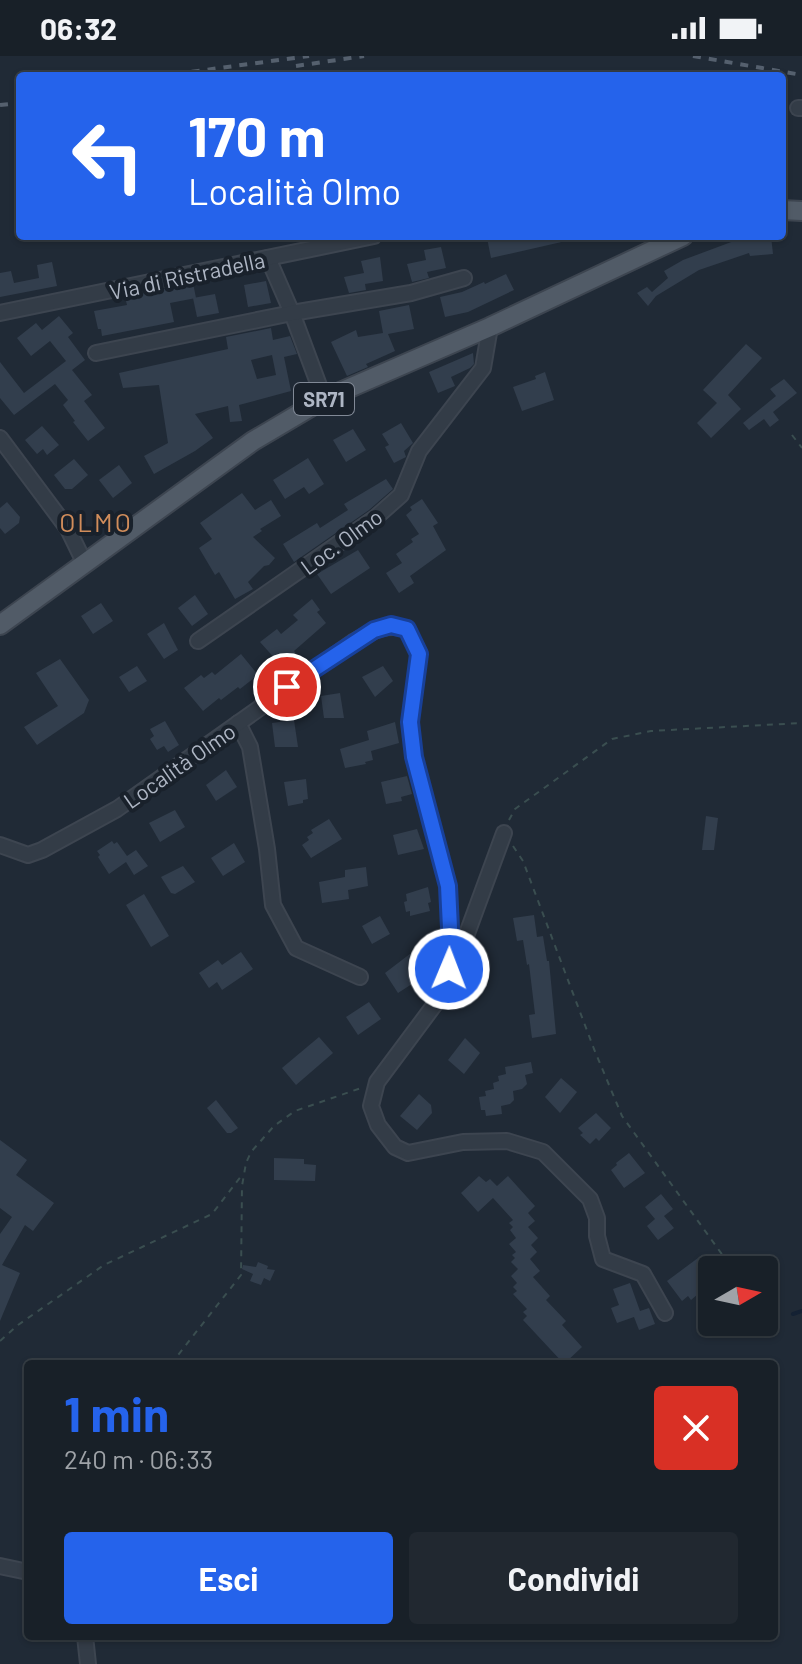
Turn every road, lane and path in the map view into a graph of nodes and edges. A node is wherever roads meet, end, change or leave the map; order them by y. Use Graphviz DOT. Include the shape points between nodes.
graph roads {
  1 [pos="355,240"];
  2 [pos="675,240"];
  3 [pos="268,258"];
  4 [pos="464,278"];
  5 [pos="0,313"];
  6 [pos="292,313"];
  7 [pos="490,327"];
  8 [pos="96,353"];
  9 [pos="324,399"];
  10 [pos="792,435"];
  11 [pos="0,438"];
  12 [pos="802,448"];
  13 [pos="85,564"];
  14 [pos="0,625"];
  15 [pos="198,641"];
  16 [pos="238,723"];
  17 [pos="802,723"];
  18 [pos="504,833"];
  19 [pos="0,845"];
  20 [pos="360,977"];
  21 [pos="447,988"];
  22 [pos="377,1082"];
  23 [pos="243,1174"];
  24 [pos="723,1256"];
  25 [pos="665,1313"];
  26 [pos="0,1341"];
  27 [pos="174,1360"];
  28 [pos="0,1566"];
  29 [pos="24,1571"];
  30 [pos="85,1640"];
  31 [pos="88,1664"];
  1 -- 3 [label="street, Via di Ristradella"];
  2 -- 7 [label="main road, SR71"];
  3 -- 5 [label="street, Via di Ristradella"];
  3 -- 6 [label="street"];
  4 -- 6 [label="street" via="411,293"];
  6 -- 8 [label="street"];
  6 -- 9 [label="street"];
  7 -- 9 [label="main road, SR71"];
  7 -- 15 [label="street, Loc. Olmo" via="483,368 419,451 401,495"];
  9 -- 13 [label="main road, SR71" via="253,441"];
  10 -- 12 [label="path"];
  11 -- 13 [label="street" via="68,529"];
  13 -- 14 [label="main road, SR71"];
  16 -- 19 [label="street, Località Olmo" via="117,809 42,850 28,855"];
  16 -- 20 [label="street" via="250,747 273,905 296,948"];
  16 -- 21 [label="street, Località Olmo" via="374,630 391,625 407,629 419,654 410,722 414,757 448,886"];
  17 -- 18 [label="path" via="651,731 612,739 515,809"];
  18 -- 21 [label="street"];
  18 -- 24 [label="path" via="523,861 622,1116"];
  21 -- 22 [label="street"];
  22 -- 23 [label="path" via="284,1118 258,1142"];
  22 -- 25 [label="street" via="371,1106 378,1125 395,1147 408,1153 463,1142 507,1141 543,1152 590,1199 603,1259 643,1274"];
  23 -- 26 [label="path" via="212,1214 104,1265"];
  23 -- 27 [label="path" via="241,1275"];
  28 -- 29 [label="street"];
  30 -- 31 [label="street"];
}
